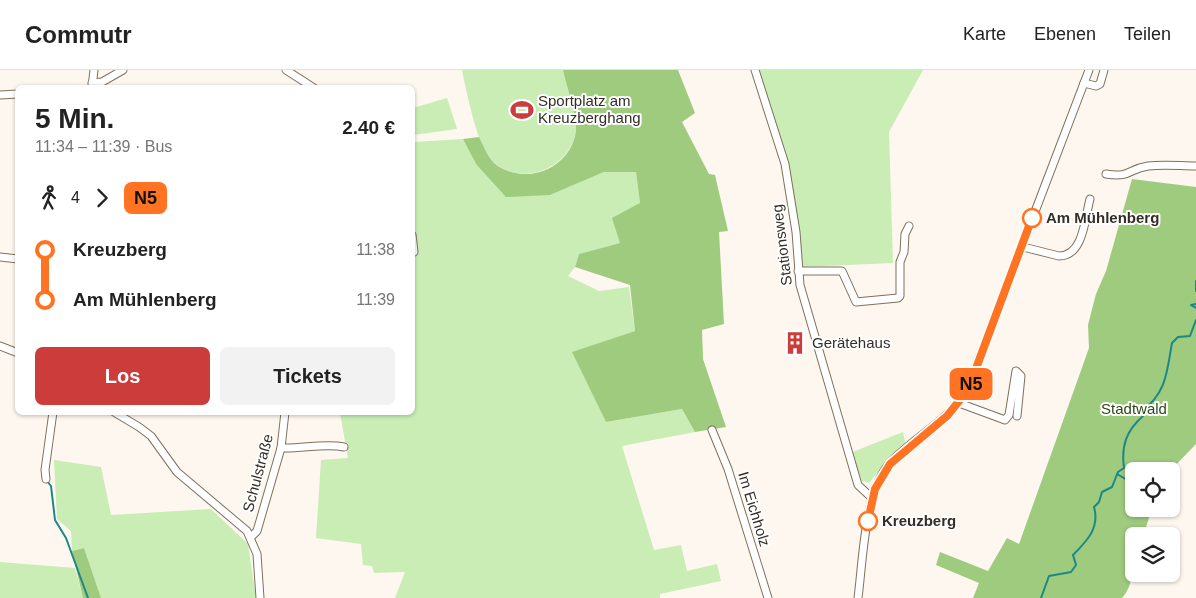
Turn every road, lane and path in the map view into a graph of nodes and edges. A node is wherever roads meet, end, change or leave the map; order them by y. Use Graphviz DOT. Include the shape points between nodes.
graph roads {
  1 [pos="94,70"];
  2 [pos="123,70"];
  3 [pos="286,70"];
  4 [pos="755,70"];
  5 [pos="1089,70"];
  6 [pos="1104,70"];
  7 [pos="1084,83"];
  8 [pos="92,85"];
  9 [pos="309,85"];
  10 [pos="15,94"];
  11 [pos="0,95"];
  12 [pos="1196,166"];
  13 [pos="1106,174"];
  14 [pos="1090,199"];
  15 [pos="909,226"];
  16 [pos="1023,247"];
  17 [pos="0,257"];
  18 [pos="15,259"];
  19 [pos="798,270"];
  20 [pos="0,346"];
  21 [pos="15,351"];
  22 [pos="959,403"];
  23 [pos="53,415"];
  24 [pos="119,415"];
  25 [pos="285,415"];
  26 [pos="1017,416"];
  27 [pos="712,430"];
  28 [pos="344,447"];
  29 [pos="281,448"];
  30 [pos="46,479"];
  31 [pos="872,498"];
  32 [pos="251,537"];
  33 [pos="260,598"];
  34 [pos="768,598"];
  35 [pos="858,598"];
  1 -- 8 [label="street"];
  2 -- 8 [label="street"];
  3 -- 9 [label="street"];
  4 -- 19 [label="street, Stationsweg" via="785,164 796,232"];
  5 -- 7 [label="street"];
  6 -- 7 [label="street" via="1100,84"];
  7 -- 16 [label="street"];
  10 -- 11 [label="street"];
  12 -- 13 [label="street" via="1154,165 1121,176"];
  14 -- 16 [label="street" via="1074,251 1065,256"];
  15 -- 19 [label="street" via="900,262 898,298 856,302 842,271"];
  16 -- 22 [label="street" via="973,379"];
  17 -- 18 [label="street"];
  19 -- 31 [label="street, Stationsweg" via="858,485"];
  20 -- 21 [label="street"];
  22 -- 26 [label="street" via="1005,420 1009,415 1016,371 1021,376"];
  22 -- 31 [label="street" via="890,464"];
  23 -- 30 [label="street"];
  24 -- 32 [label="street" via="151,436 177,472 242,525"];
  25 -- 29 [label="street, Schulstraße"];
  27 -- 34 [label="street, Im Eichholz" via="728,469"];
  28 -- 29 [label="street"];
  29 -- 32 [label="street, Schulstraße" via="257,531"];
  31 -- 35 [label="street"];
  32 -- 33 [label="street" via="257,554"];
}
